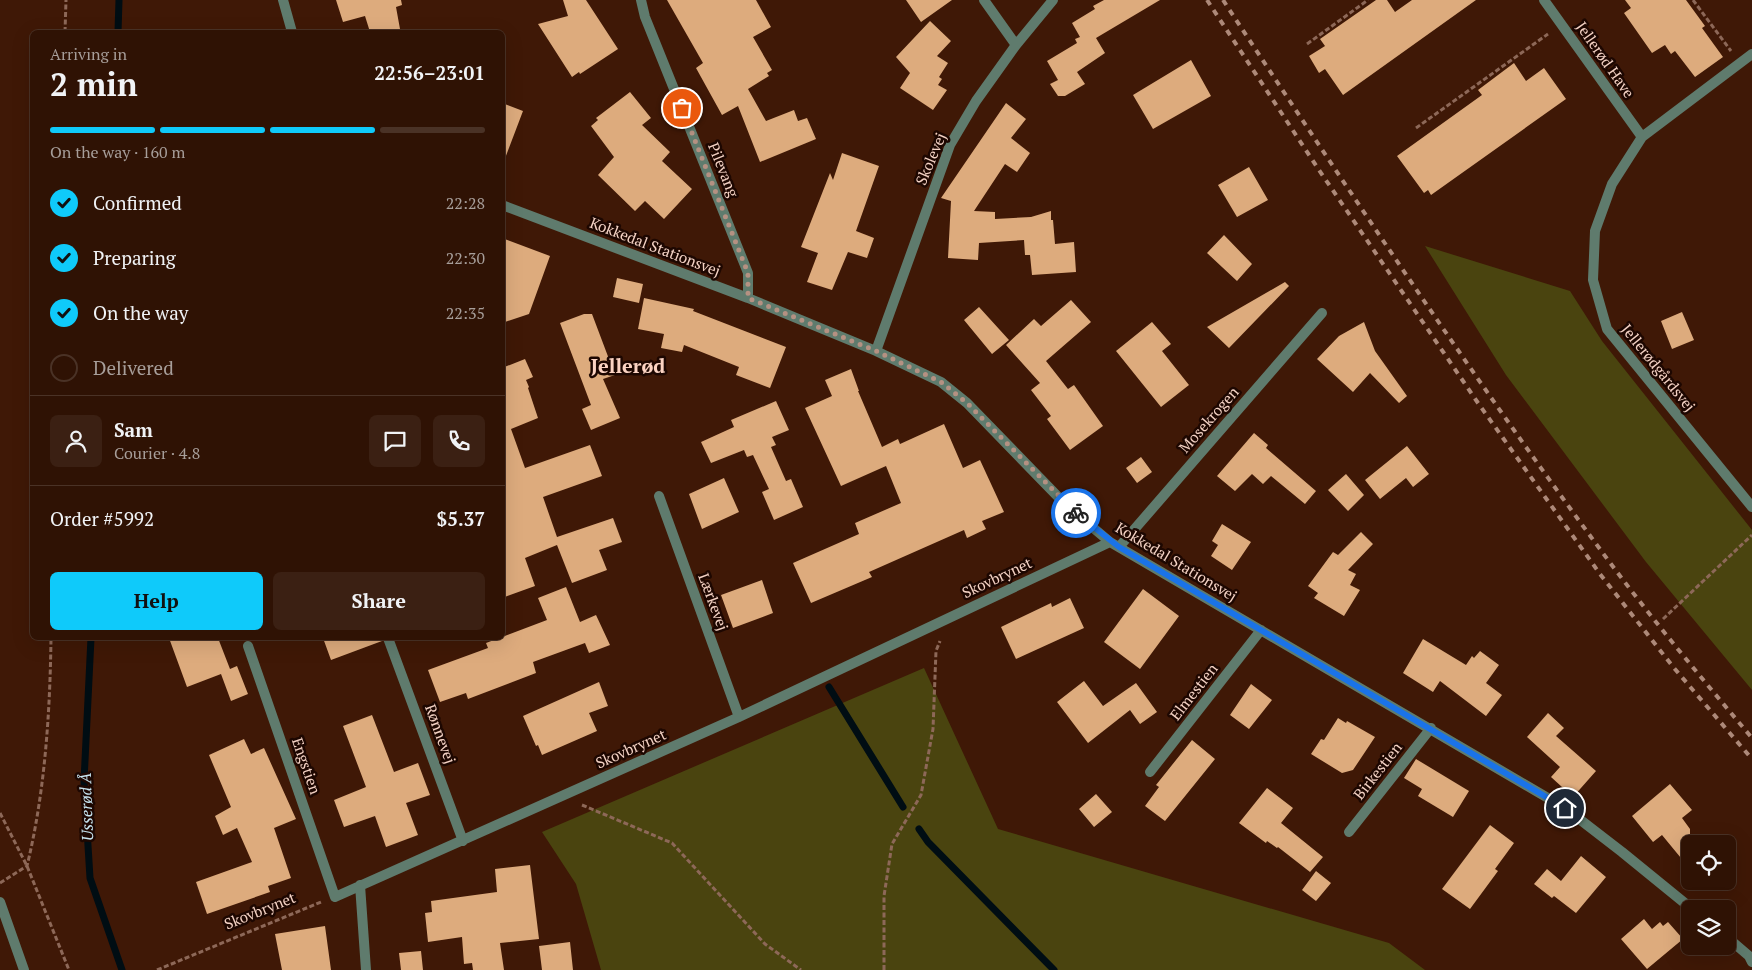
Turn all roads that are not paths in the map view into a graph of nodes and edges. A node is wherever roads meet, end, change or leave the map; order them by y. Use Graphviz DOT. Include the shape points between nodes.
graph roads {
  1 [pos="283,0"];
  2 [pos="641,0"];
  3 [pos="984,0"];
  4 [pos="1053,0"];
  5 [pos="1544,0"];
  6 [pos="291,30"];
  7 [pos="1016,46"];
  8 [pos="1752,54"];
  9 [pos="1642,137"];
  10 [pos="505,206"];
  11 [pos="748,298"];
  12 [pos="1322,313"];
  13 [pos="876,351"];
  14 [pos="659,496"];
  15 [pos="1752,507"];
  16 [pos="1115,544"];
  17 [pos="1261,630"];
  18 [pos="389,640"];
  19 [pos="248,646"];
  20 [pos="739,718"];
  21 [pos="1431,728"];
  22 [pos="1150,772"];
  23 [pos="1349,832"];
  24 [pos="463,841"];
  25 [pos="360,885"];
  26 [pos="335,896"];
  27 [pos="1681,900"];
  28 [pos="0,902"];
  29 [pos="1736,945"];
  30 [pos="1752,962"];
  31 [pos="24,970"];
  32 [pos="366,970"];
  1 -- 6 [label="street"];
  2 -- 11 [label="street, Pilevang" via="748,273"];
  3 -- 7 [label="street"];
  4 -- 7 [label="street, Skolevej"];
  5 -- 9 [label="street, Jellerød Have"];
  7 -- 13 [label="street, Skolevej" via="976,101 950,145"];
  8 -- 9 [label="street, Jellerødgårdsvej"];
  9 -- 15 [label="street, Jellerødgårdsvej" via="1612,184 1595,231 1593,280 1606,329"];
  10 -- 11 [label="street, Kokkedal Stationsvej"];
  11 -- 13 [label="street, Kokkedal Stationsvej"];
  12 -- 16 [label="street, Mosekrogen"];
  13 -- 16 [label="street, Kokkedal Stationsvej" via="941,382 967,403 1066,505"];
  14 -- 20 [label="street, Lærkevej"];
  16 -- 17 [label="street, Kokkedal Stationsvej"];
  16 -- 20 [label="street, Skovbrynet"];
  17 -- 21 [label="street, Kokkedal Stationsvej"];
  17 -- 22 [label="street, Elmestien"];
  18 -- 24 [label="street, Rønnevej"];
  19 -- 26 [label="street, Engstien"];
  20 -- 24 [label="street, Skovbrynet"];
  21 -- 23 [label="street, Birkestien"];
  21 -- 27 [label="street, Kokkedal Stationsvej" via="1565,808"];
  24 -- 25 [label="street, Skovbrynet"];
  25 -- 26 [label="street, Skovbrynet"];
  25 -- 32 [label="street"];
  28 -- 31 [label="street"];
  29 -- 30 [label="street"];
}
